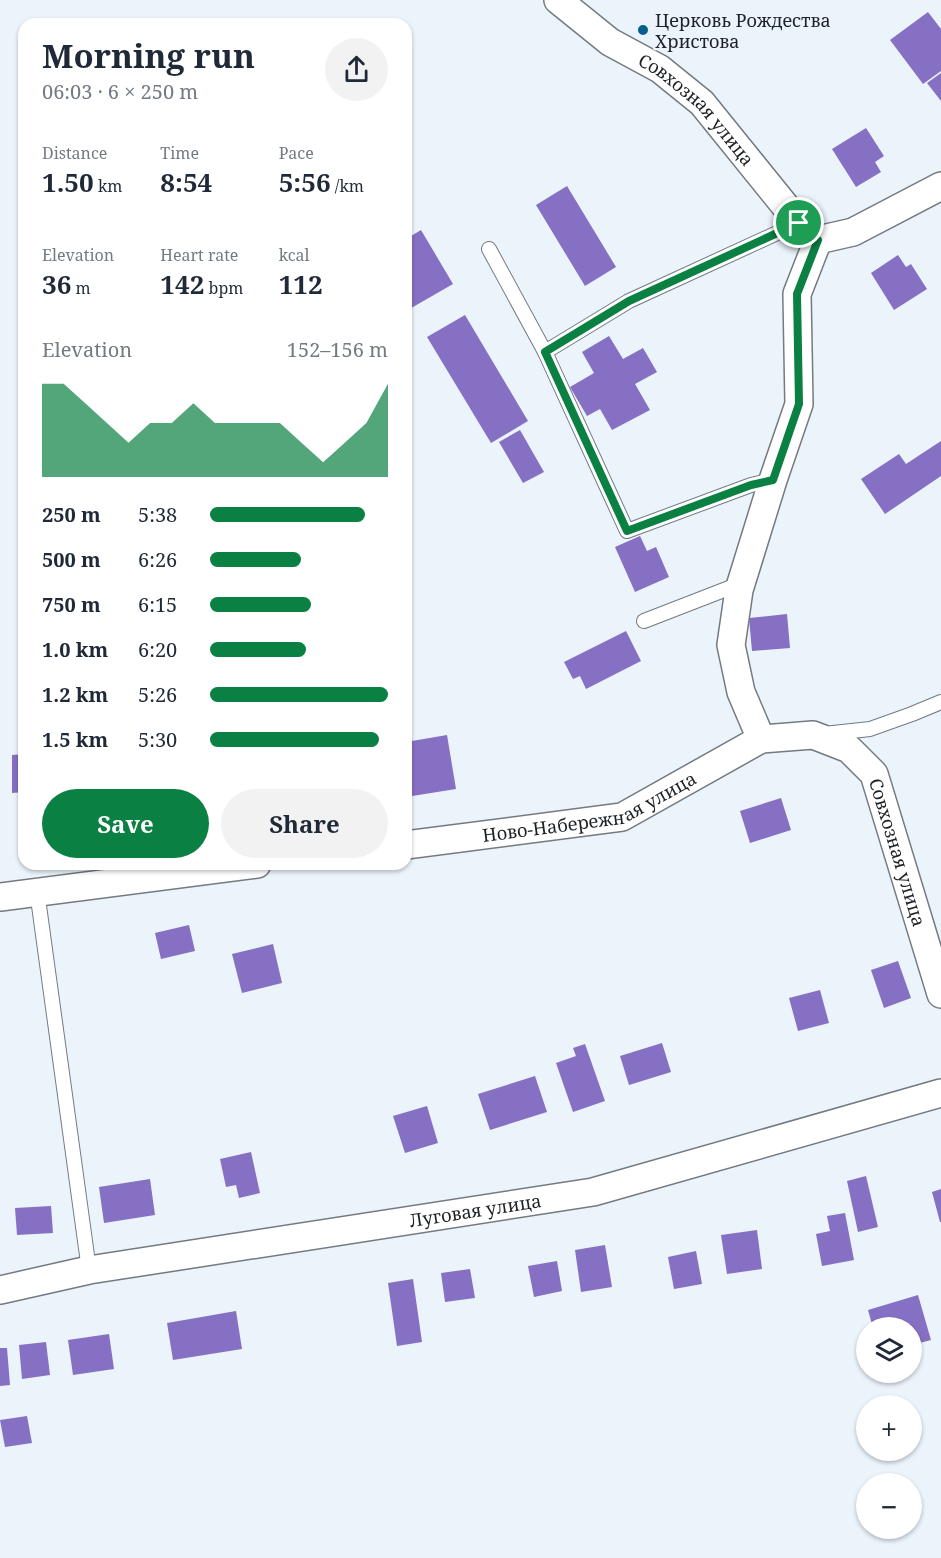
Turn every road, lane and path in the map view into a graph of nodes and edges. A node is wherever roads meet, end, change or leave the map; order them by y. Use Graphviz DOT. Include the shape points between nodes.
graph roads {
  1 [pos="558,0"];
  2 [pos="941,186"];
  3 [pos="809,232"];
  4 [pos="489,249"];
  5 [pos="545,352"];
  6 [pos="773,480"];
  7 [pos="742,583"];
  8 [pos="644,621"];
  9 [pos="941,702"];
  10 [pos="813,735"];
  11 [pos="761,739"];
  12 [pos="412,844"];
  13 [pos="208,870"];
  14 [pos="37,891"];
  15 [pos="0,897"];
  16 [pos="941,994"];
  17 [pos="941,1093"];
  18 [pos="89,1270"];
  19 [pos="0,1290"];
  1 -- 3 [label="street, Совхозная улица" via="610,42 660,69 702,103"];
  2 -- 3 [label="street" via="853,232"];
  3 -- 5 [label="lane" via="629,301"];
  3 -- 6 [label="street" via="797,294 799,404"];
  4 -- 5 [label="lane"];
  5 -- 6 [label="lane" via="627,531"];
  6 -- 7 [label="street"];
  7 -- 8 [label="lane"];
  7 -- 11 [label="street" via="731,645 741,692"];
  9 -- 10 [label="lane" via="870,729"];
  10 -- 11 [label="street, Совхозная улица"];
  10 -- 16 [label="street, Совхозная улица" via="849,749 874,774"];
  11 -- 12 [label="street, Ново-Набережная улица" via="622,817"];
  13 -- 14 [label="street"];
  14 -- 15 [label="street"];
  14 -- 18 [label="lane"];
  17 -- 18 [label="street, Луговая улица" via="592,1192"];
  18 -- 19 [label="street, Луговая улица"];
}
